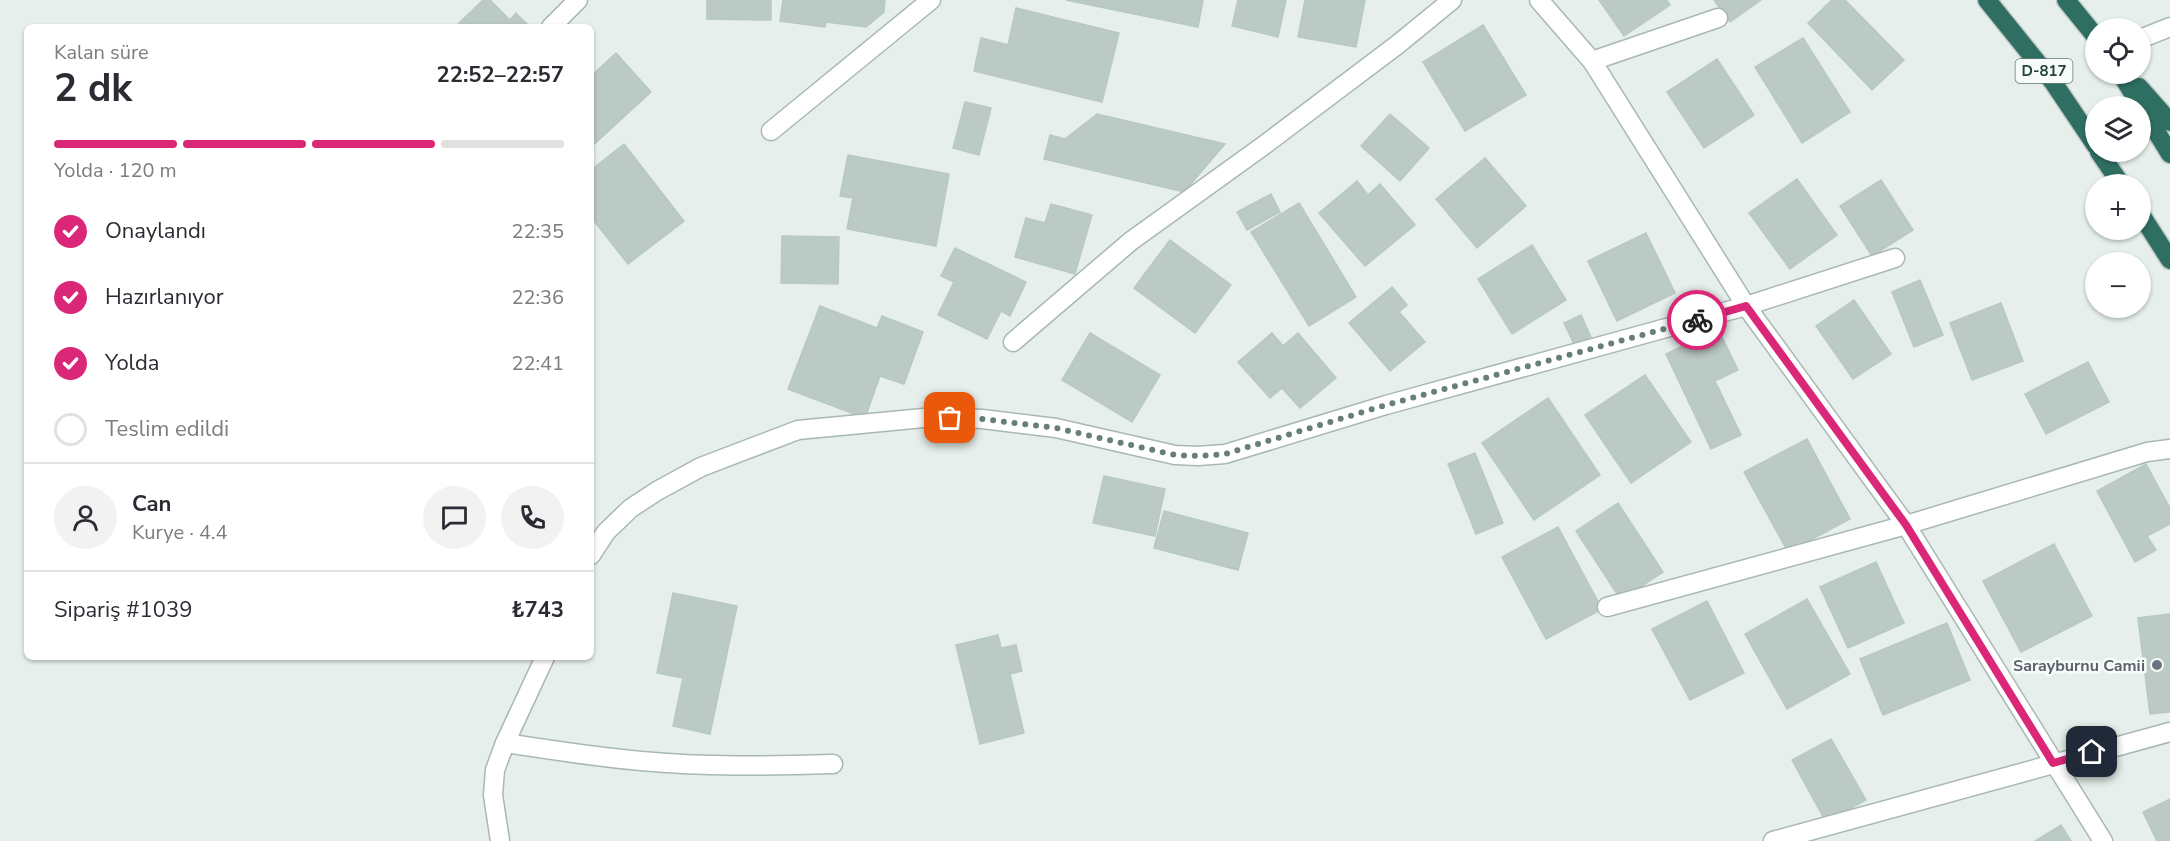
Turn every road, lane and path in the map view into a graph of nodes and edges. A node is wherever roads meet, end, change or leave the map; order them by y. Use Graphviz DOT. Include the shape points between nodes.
graph roads {
  1 [pos="578,0"];
  2 [pos="931,0"];
  3 [pos="1452,0"];
  4 [pos="1539,0"];
  5 [pos="1986,0"];
  6 [pos="2066,0"];
  7 [pos="1718,18"];
  8 [pos="2085,23"];
  9 [pos="554,24"];
  10 [pos="2170,27"];
  11 [pos="2151,35"];
  12 [pos="1592,61"];
  13 [pos="2127,84"];
  14 [pos="2136,84"];
  15 [pos="2170,122"];
  16 [pos="2085,130"];
  17 [pos="771,131"];
  18 [pos="2170,154"];
  19 [pos="2151,230"];
  20 [pos="1894,258"];
  21 [pos="2170,260"];
  22 [pos="1746,306"];
  23 [pos="1013,342"];
  24 [pos="2170,449"];
  25 [pos="1906,525"];
  26 [pos="594,550"];
  27 [pos="1607,607"];
  28 [pos="544,660"];
  29 [pos="2170,732"];
  30 [pos="505,743"];
  31 [pos="2053,763"];
  32 [pos="833,764"];
  33 [pos="500,841"];
  34 [pos="1773,841"];
  35 [pos="2103,841"];
  1 -- 9 [label="street"];
  2 -- 17 [label="street"];
  3 -- 23 [label="street" via="1263,146 1131,241"];
  4 -- 12 [label="street"];
  5 -- 16 [label="highway, D-817" via="2053,82"];
  6 -- 8 [label="highway"];
  7 -- 12 [label="street"];
  10 -- 11 [label="street"];
  12 -- 22 [label="street"];
  13 -- 18 [label="highway"];
  14 -- 15 [label="highway"];
  19 -- 21 [label="highway"];
  20 -- 22 [label="street"];
  22 -- 25 [label="street"];
  22 -- 26 [label="street" via="1386,405 1225,454 1175,455 1056,428 982,419 934,417 798,430 701,467 657,491 631,508 606,532"];
  24 -- 25 [label="street" via="2147,452"];
  25 -- 27 [label="street"];
  25 -- 31 [label="street"];
  28 -- 30 [label="street"];
  29 -- 31 [label="street"];
  30 -- 32 [label="street" via="642,762"];
  30 -- 33 [label="street" via="495,770 492,795"];
  31 -- 34 [label="street"];
  31 -- 35 [label="street"];
}
